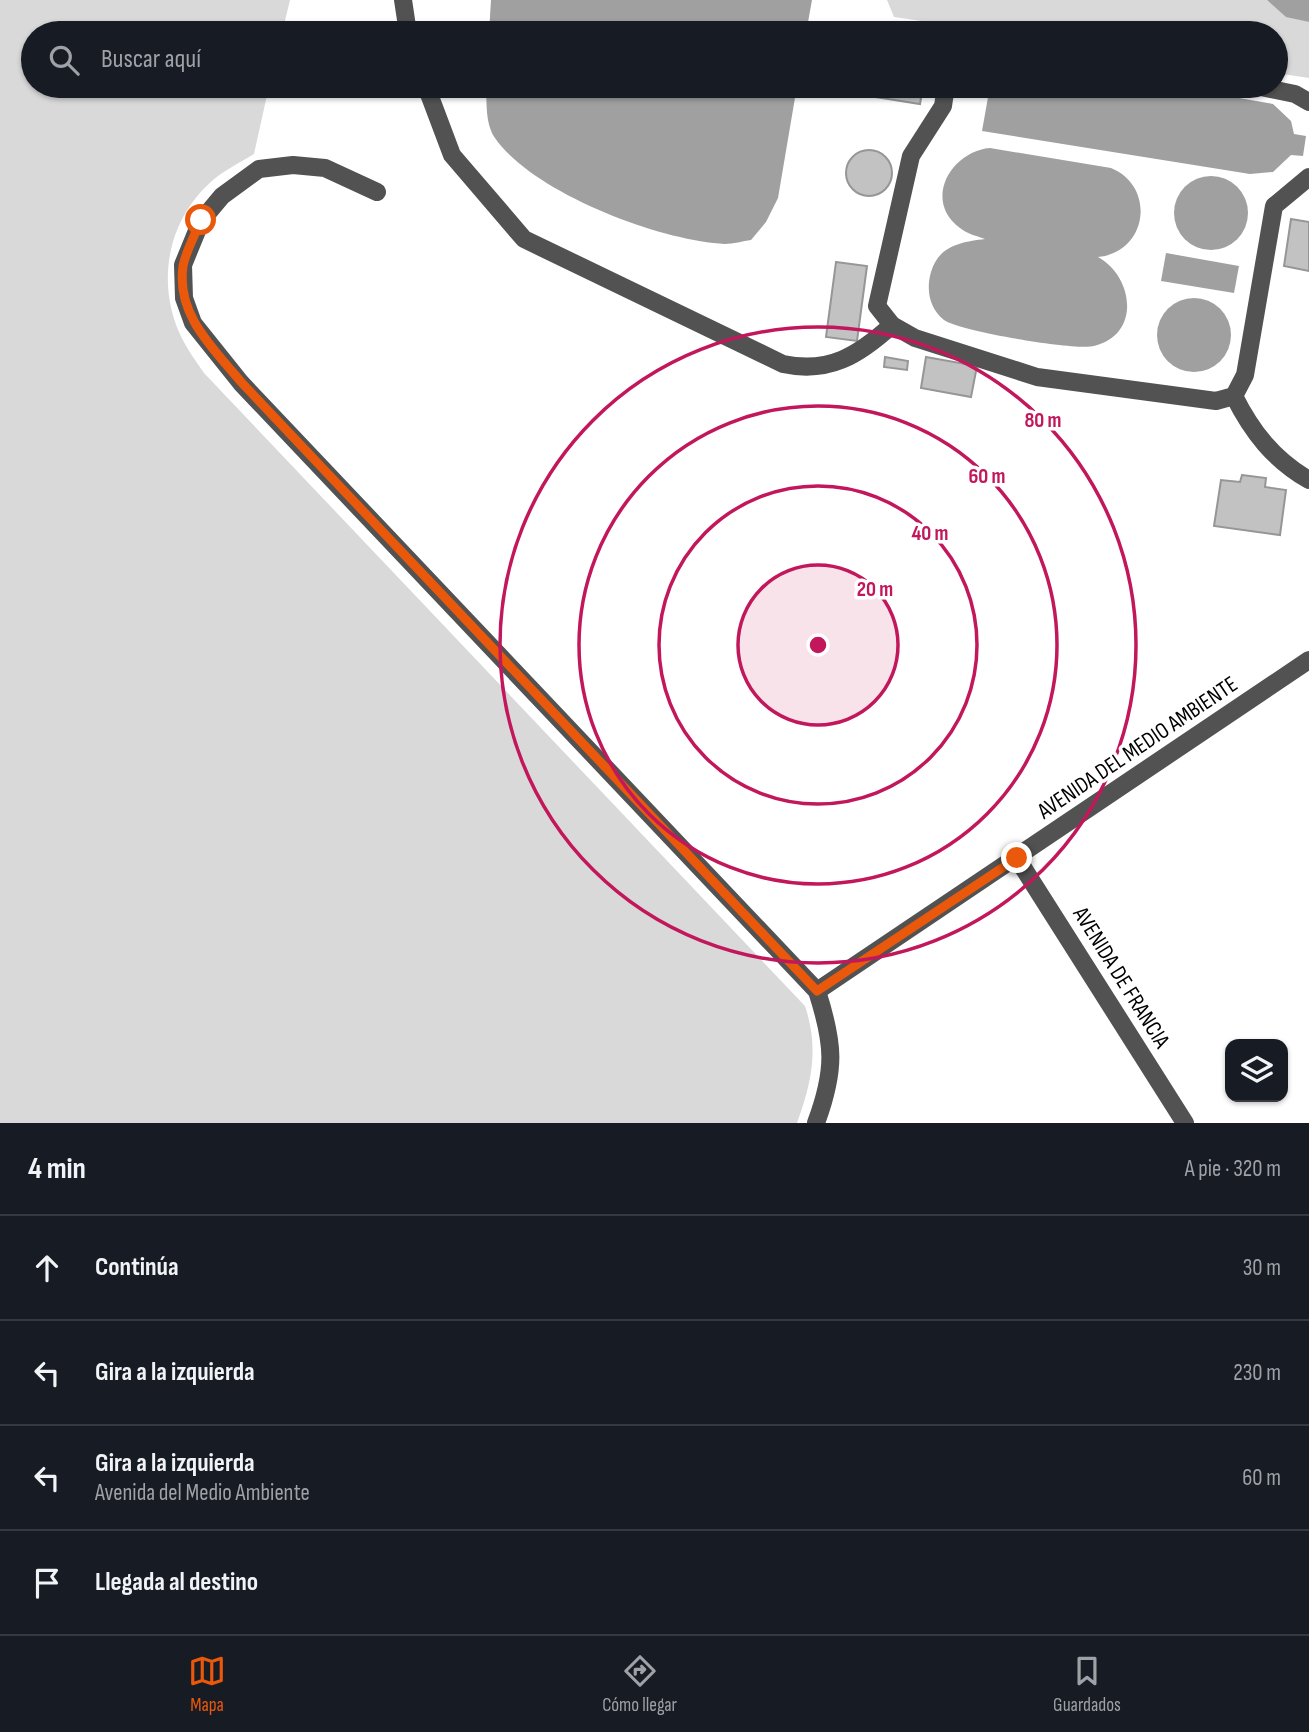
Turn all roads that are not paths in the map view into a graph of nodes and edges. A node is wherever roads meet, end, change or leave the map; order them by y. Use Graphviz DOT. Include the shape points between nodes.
graph roads {
  1 [pos="403,0"];
  2 [pos="406,21"];
  3 [pos="1288,92"];
  4 [pos="431,98"];
  5 [pos="944,98"];
  6 [pos="1309,102"];
  7 [pos="1309,177"];
  8 [pos="377,192"];
  9 [pos="892,325"];
  10 [pos="1234,396"];
  11 [pos="1309,480"];
  12 [pos="1309,660"];
  13 [pos="1017,858"];
  14 [pos="817,991"];
  15 [pos="816,1123"];
  16 [pos="1185,1123"];
  1 -- 2 [label="street"];
  3 -- 6 [label="street"];
  4 -- 9 [label="street" via="452,155 524,239 783,364 807,369 834,364 871,344"];
  5 -- 9 [label="street" via="911,156 877,306"];
  7 -- 10 [label="street" via="1274,206 1245,375"];
  8 -- 14 [label="street" via="325,168 259,169 222,196 201,220 183,265 184,298 193,323 242,383"];
  9 -- 10 [label="street" via="915,338 1037,377 1216,401"];
  10 -- 11 [label="street" via="1248,425 1284,466"];
  12 -- 13 [label="street, AVENIDA DEL MEDIO AMBIENTE"];
  13 -- 14 [label="street, AVENIDA DEL MEDIO AMBIENTE"];
  13 -- 16 [label="street, AVENIDA DE FRANCIA"];
  14 -- 15 [label="street" via="831,1034 831,1057"];
}
